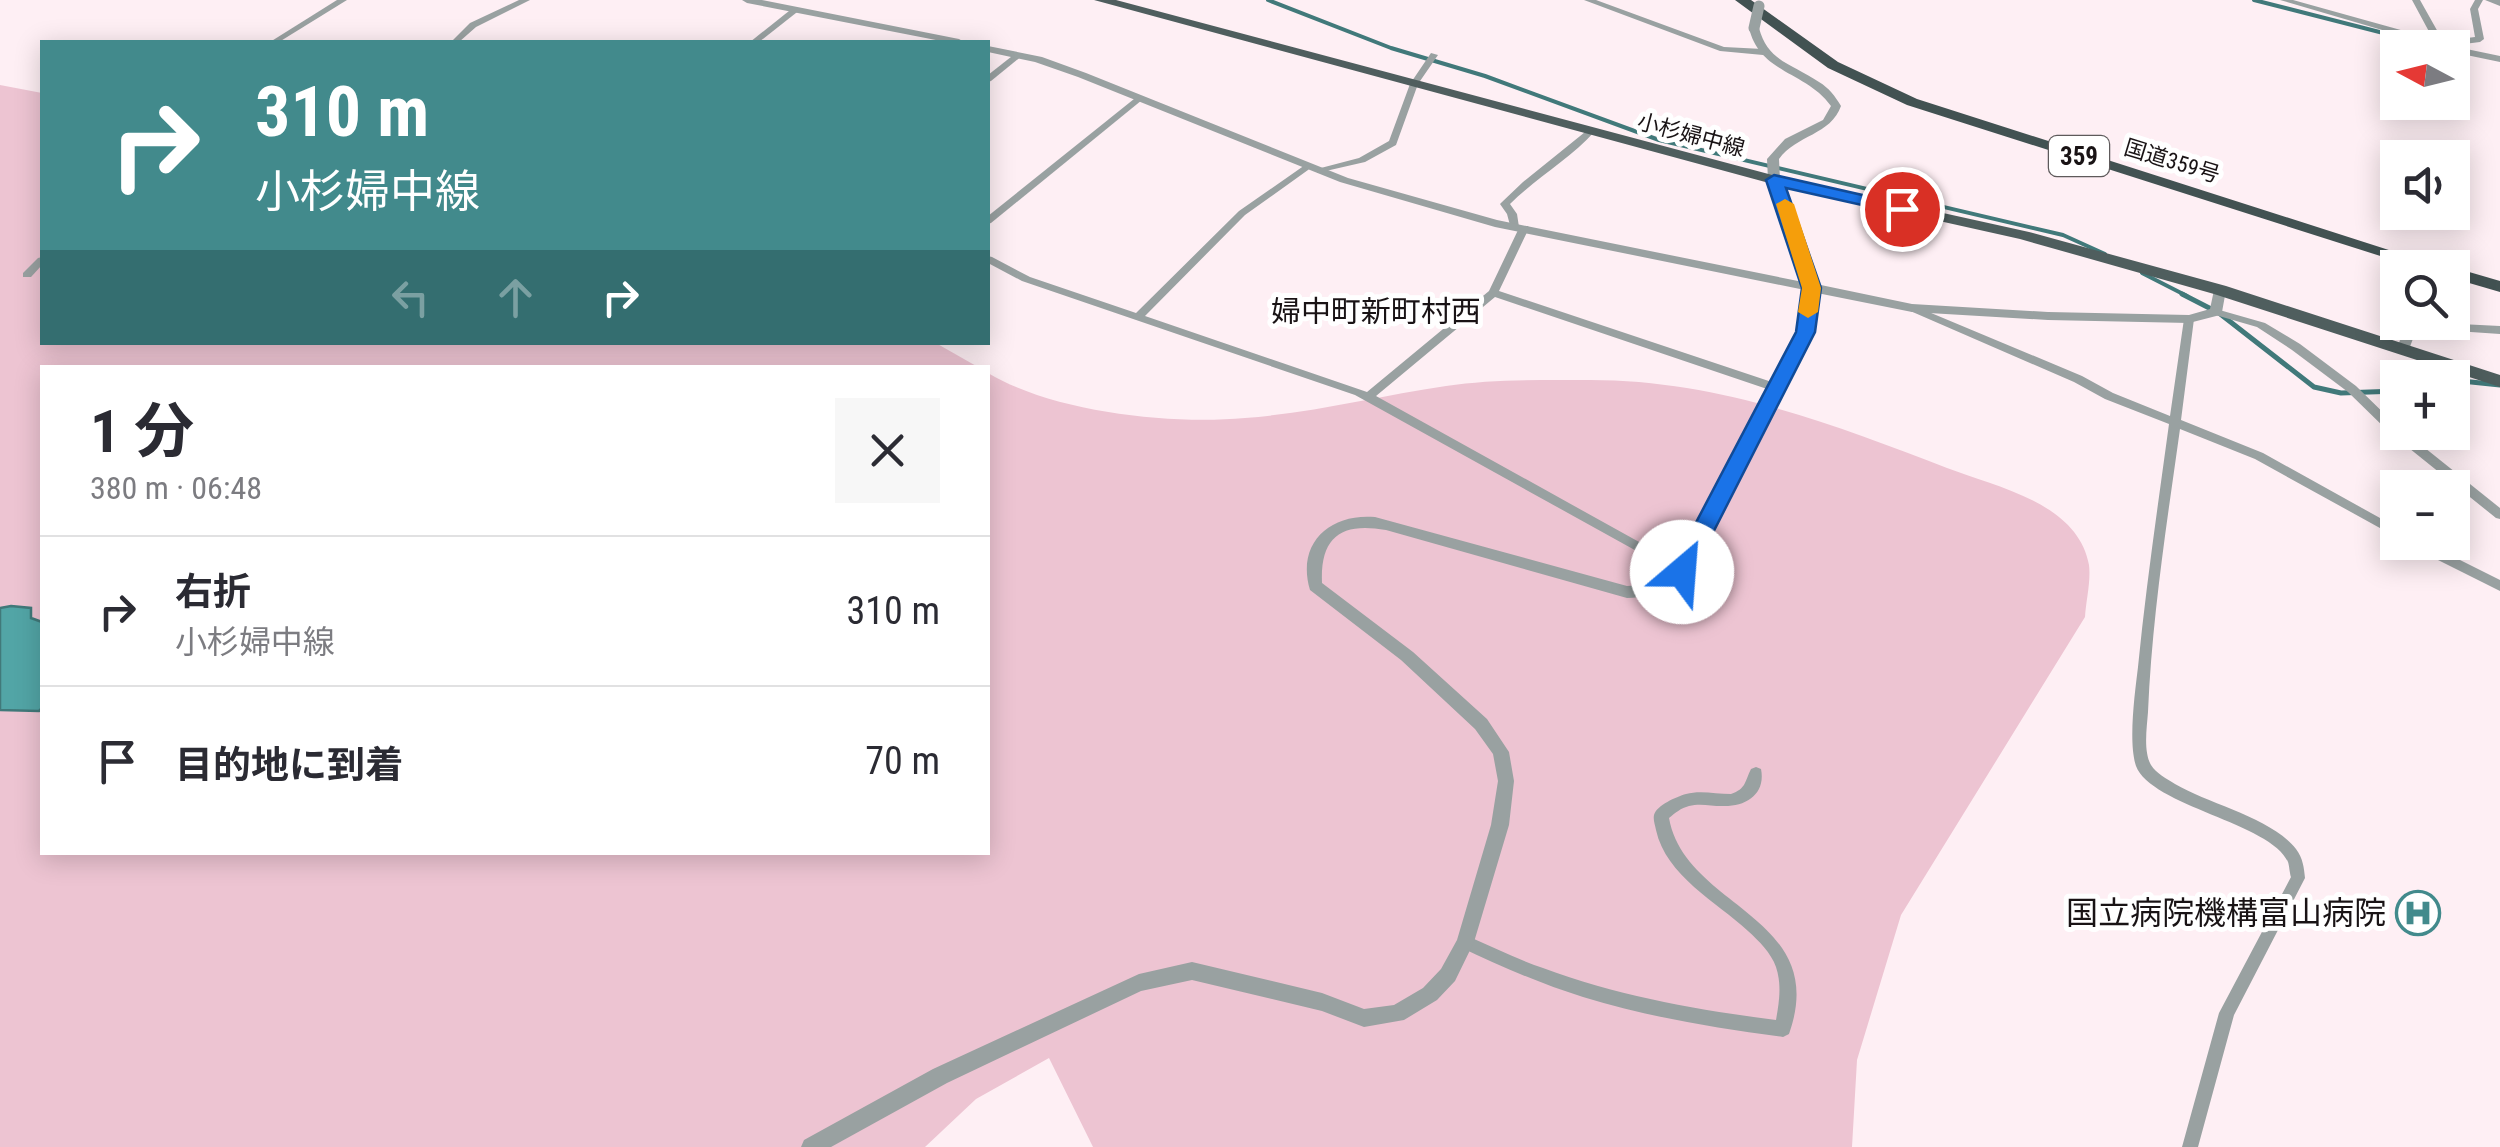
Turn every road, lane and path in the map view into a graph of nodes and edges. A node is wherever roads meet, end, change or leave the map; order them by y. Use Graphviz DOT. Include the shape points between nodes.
graph roads {
  1 [pos="343,0"];
  2 [pos="526,0"];
  3 [pos="747,0"];
  4 [pos="835,0"];
  5 [pos="1101,0"];
  6 [pos="1588,0"];
  7 [pos="1742,0"];
  8 [pos="2284,0"];
  9 [pos="2416,0"];
  10 [pos="2479,0"];
  11 [pos="2490,0"];
  12 [pos="1761,3"];
  13 [pos="2500,3"];
  14 [pos="797,9"];
  15 [pos="830,15"];
  16 [pos="2388,30"];
  17 [pos="2436,30"];
  18 [pos="277,40"];
  19 [pos="457,40"];
  20 [pos="757,40"];
  21 [pos="949,40"];
  22 [pos="2470,41"];
  23 [pos="990,49"];
  24 [pos="1763,52"];
  25 [pos="2470,52"];
  26 [pos="1020,55"];
  27 [pos="1434,55"];
  28 [pos="2500,59"];
  29 [pos="990,78"];
  30 [pos="1414,84"];
  31 [pos="1139,98"];
  32 [pos="1590,131"];
  33 [pos="1305,168"];
  34 [pos="1320,171"];
  35 [pos="1774,180"];
  36 [pos="990,219"];
  37 [pos="1519,228"];
  38 [pos="2380,250"];
  39 [pos="990,260"];
  40 [pos="40,262"];
  41 [pos="27,275"];
  42 [pos="2470,278"];
  43 [pos="2500,287"];
  44 [pos="1811,288"];
  45 [pos="2220,290"];
  46 [pos="1493,293"];
  47 [pos="1912,308"];
  48 [pos="2216,312"];
  49 [pos="1138,317"];
  50 [pos="2189,319"];
  51 [pos="2500,330"];
  52 [pos="2404,349"];
  53 [pos="2500,381"];
  54 [pos="1777,388"];
  55 [pos="1368,396"];
  56 [pos="2174,423"];
  57 [pos="2500,515"];
  58 [pos="2380,524"];
  59 [pos="2448,560"];
  60 [pos="1682,572"];
  61 [pos="2500,586"];
  62 [pos="1756,773"];
  63 [pos="1464,942"];
  64 [pos="811,1147"];
  65 [pos="2190,1147"];
  1 -- 18 [label="street"];
  2 -- 19 [label="street" via="472,25"];
  3 -- 14 [label="street"];
  4 -- 15 [label="street"];
  5 -- 30 [label="main road, 小杉婦中線"];
  6 -- 24 [label="street" via="1723,49"];
  7 -- 38 [label="highway, 国道359号 / 359" via="1819,56 1912,102"];
  8 -- 16 [label="street"];
  9 -- 17 [label="street"];
  10 -- 22 [label="street" via="2474,10 2480,39"];
  11 -- 13 [label="street"];
  12 -- 24 [label="street, bridge" via="1754,28"];
  14 -- 15 [label="street"];
  14 -- 20 [label="street"];
  15 -- 21 [label="street"];
  23 -- 26 [label="street"];
  24 -- 35 [label="street" via="1821,85 1836,106 1824,126 1780,146"];
  25 -- 28 [label="street"];
  26 -- 29 [label="street"];
  26 -- 31 [label="street"];
  27 -- 30 [label="street"];
  30 -- 32 [label="main road, 小杉婦中線"];
  30 -- 34 [label="street" via="1393,143"];
  31 -- 34 [label="street"];
  31 -- 36 [label="street"];
  32 -- 35 [label="main road, 小杉婦中線"];
  32 -- 37 [label="street" via="1567,158 1542,170 1505,204"];
  33 -- 49 [label="street" via="1242,212"];
  34 -- 37 [label="street"];
  35 -- 44 [label="street"];
  35 -- 45 [label="main road, 小杉婦中線" via="2022,236"];
  37 -- 44 [label="street"];
  37 -- 46 [label="street"];
  39 -- 49 [label="street"];
  40 -- 41 [label="street"];
  42 -- 43 [label="highway"];
  44 -- 47 [label="street"];
  44 -- 54 [label="street" via="1806,332"];
  45 -- 48 [label="street"];
  45 -- 52 [label="main road, 小杉婦中線"];
  46 -- 54 [label="street"];
  46 -- 55 [label="street"];
  47 -- 50 [label="street"];
  47 -- 56 [label="street"];
  48 -- 50 [label="street"];
  48 -- 57 [label="street" via="2261,325 2296,347"];
  49 -- 55 [label="street"];
  50 -- 56 [label="street"];
  51 -- 52 [label="street" via="2425,326 2408,334"];
  52 -- 53 [label="main road, 小杉婦中線"];
  54 -- 60 [label="street"];
  55 -- 60 [label="street"];
  56 -- 58 [label="street" via="2260,456"];
  56 -- 65 [label="street" via="2139,758 2145,770 2271,838 2293,856 2298,878 2227,1012"];
  59 -- 61 [label="street"];
  60 -- 63 [label="street" via="1660,590 1627,592 1369,523 1351,522 1322,540 1312,567 1314,586 1407,656 1481,724 1501,752 1506,781 1500,825"];
  62 -- 63 [label="street" via="1752,788 1734,800 1689,797 1661,816 1665,838 1694,878 1773,944 1786,963 1790,1006 1784,1028 1694,1018 1598,994 1533,975"];
  63 -- 64 [label="street" via="1439,985 1397,1014 1364,1018 1192,971 1139,983 940,1076"];
}
